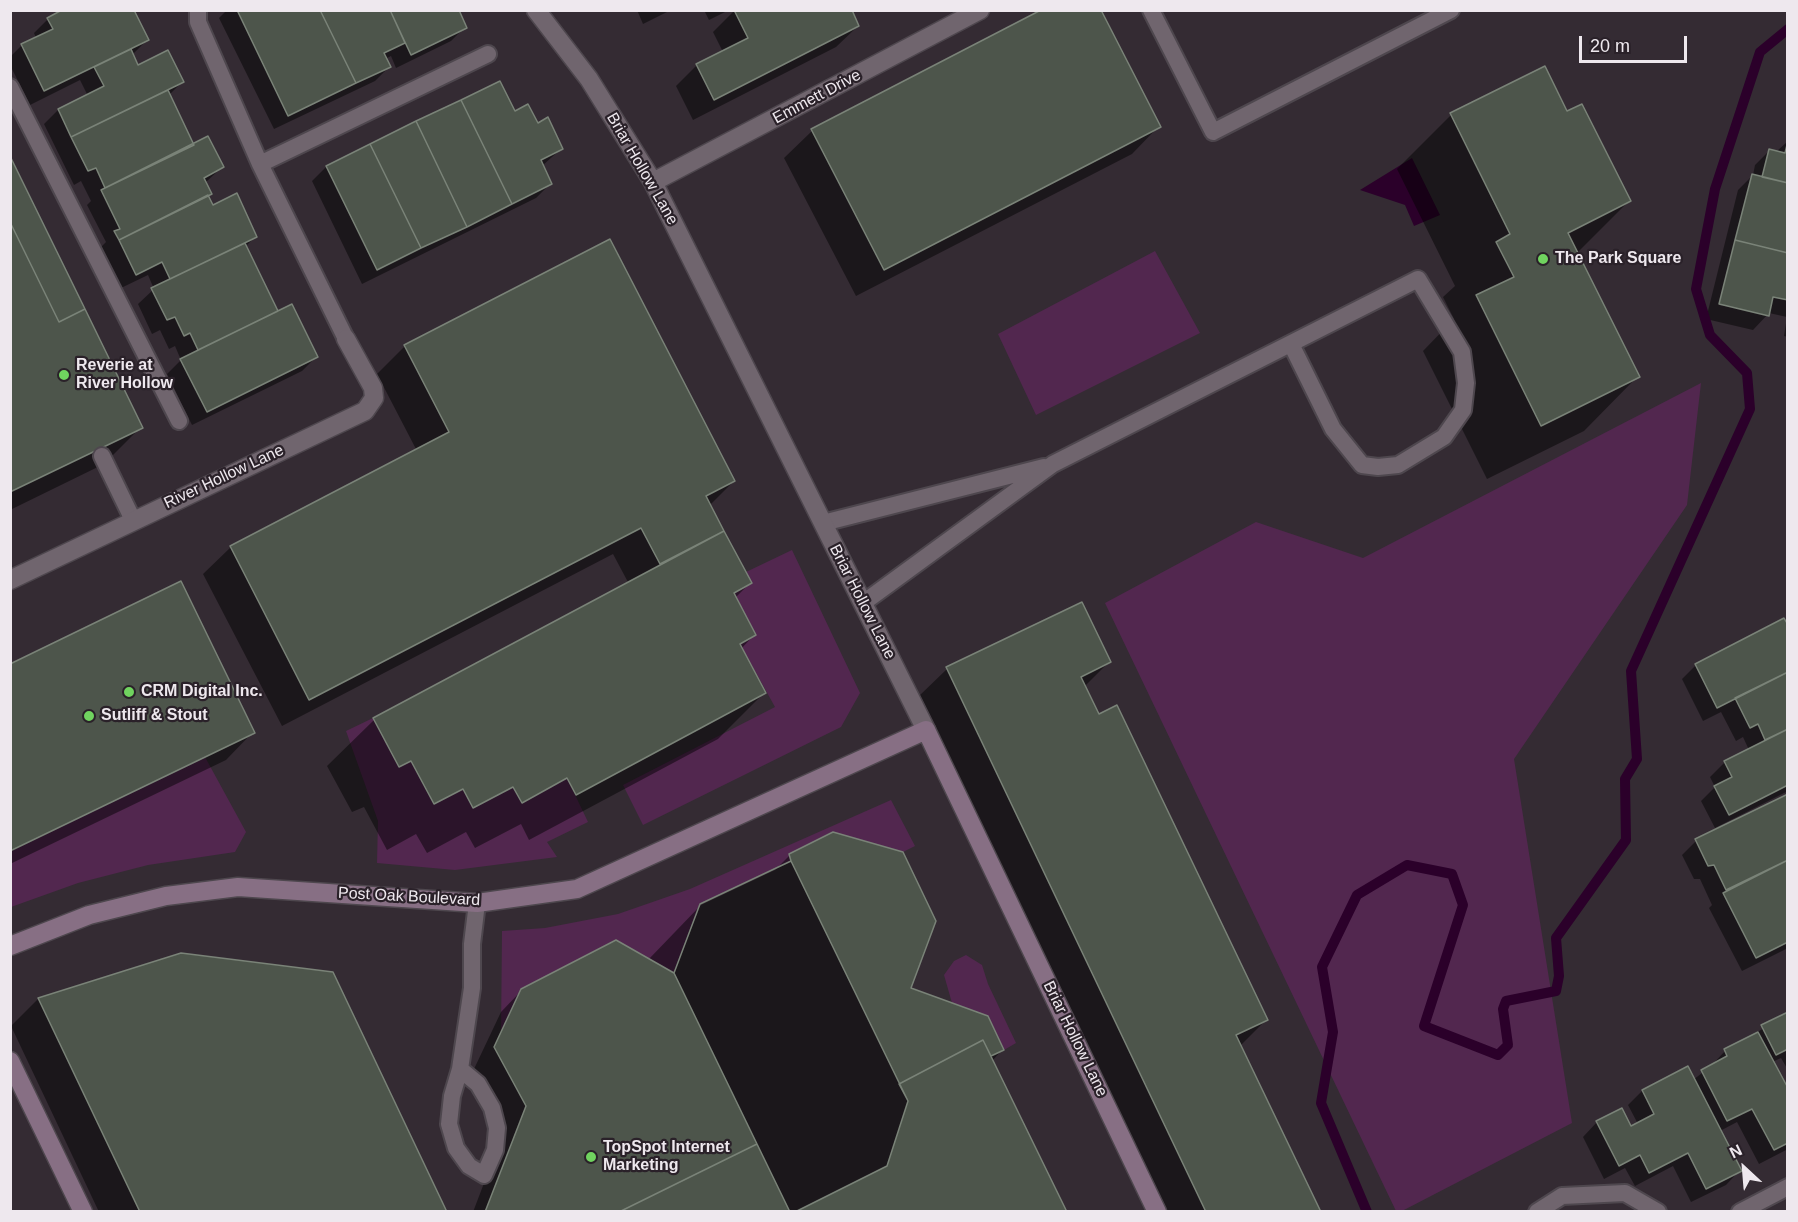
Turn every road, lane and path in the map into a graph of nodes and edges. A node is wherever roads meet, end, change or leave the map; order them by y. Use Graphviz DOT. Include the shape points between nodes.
graph roads {
  1 [pos="198,10"];
  2 [pos="536,10"];
  3 [pos="980,10"];
  4 [pos="1450,10"];
  5 [pos="1153,11"];
  6 [pos="488,54"];
  7 [pos="10,87"];
  8 [pos="260,164"];
  9 [pos="653,182"];
  10 [pos="346,339"];
  11 [pos="1291,344"];
  12 [pos="179,421"];
  13 [pos="102,456"];
  14 [pos="1053,464"];
  15 [pos="133,520"];
  16 [pos="823,523"];
  17 [pos="10,580"];
  18 [pos="863,603"];
  19 [pos="926,730"];
  20 [pos="477,903"];
  21 [pos="10,946"];
  22 [pos="10,1061"];
  23 [pos="460,1069"];
  24 [pos="1788,1187"];
  25 [pos="83,1212"];
  26 [pos="1157,1212"];
  27 [pos="1537,1212"];
  28 [pos="1658,1212"];
  29 [pos="1740,1212"];
  1 -- 8 [label="lane" via="198,22"];
  2 -- 9 [label="street, Briar Hollow Lane" via="589,79"];
  3 -- 9 [label="street, Emmett Drive"];
  4 -- 5 [label="lane" via="1213,132"];
  6 -- 8 [label="lane"];
  7 -- 12 [label="lane"];
  8 -- 10 [label="lane"];
  9 -- 16 [label="street, Briar Hollow Lane"];
  10 -- 15 [label="street, River Hollow Lane" via="373,388 370,406"];
  11 -- 11 [label="lane" via="1418,279 1462,352 1466,383 1463,410 1444,437 1398,465 1362,465 1333,429"];
  11 -- 14 [label="lane"];
  13 -- 15 [label="lane"];
  14 -- 16 [label="lane"];
  14 -- 18 [label="lane"];
  15 -- 17 [label="street, River Hollow Lane"];
  16 -- 18 [label="street, Briar Hollow Lane"];
  18 -- 19 [label="street, Briar Hollow Lane"];
  19 -- 20 [label="street, Post Oak Boulevard" via="577,889"];
  19 -- 26 [label="street, Briar Hollow Lane"];
  20 -- 21 [label="street, Post Oak Boulevard" via="238,887 166,896 89,915"];
  20 -- 23 [label="lane" via="472,988"];
  22 -- 25 [label="street"];
  23 -- 23 [label="lane" via="449,1124 456,1148 469,1166 484,1175 495,1150 497,1128 492,1108 478,1084"];
  24 -- 29 [label="lane"];
  27 -- 28 [label="lane" via="1562,1196 1625,1193"];
}
